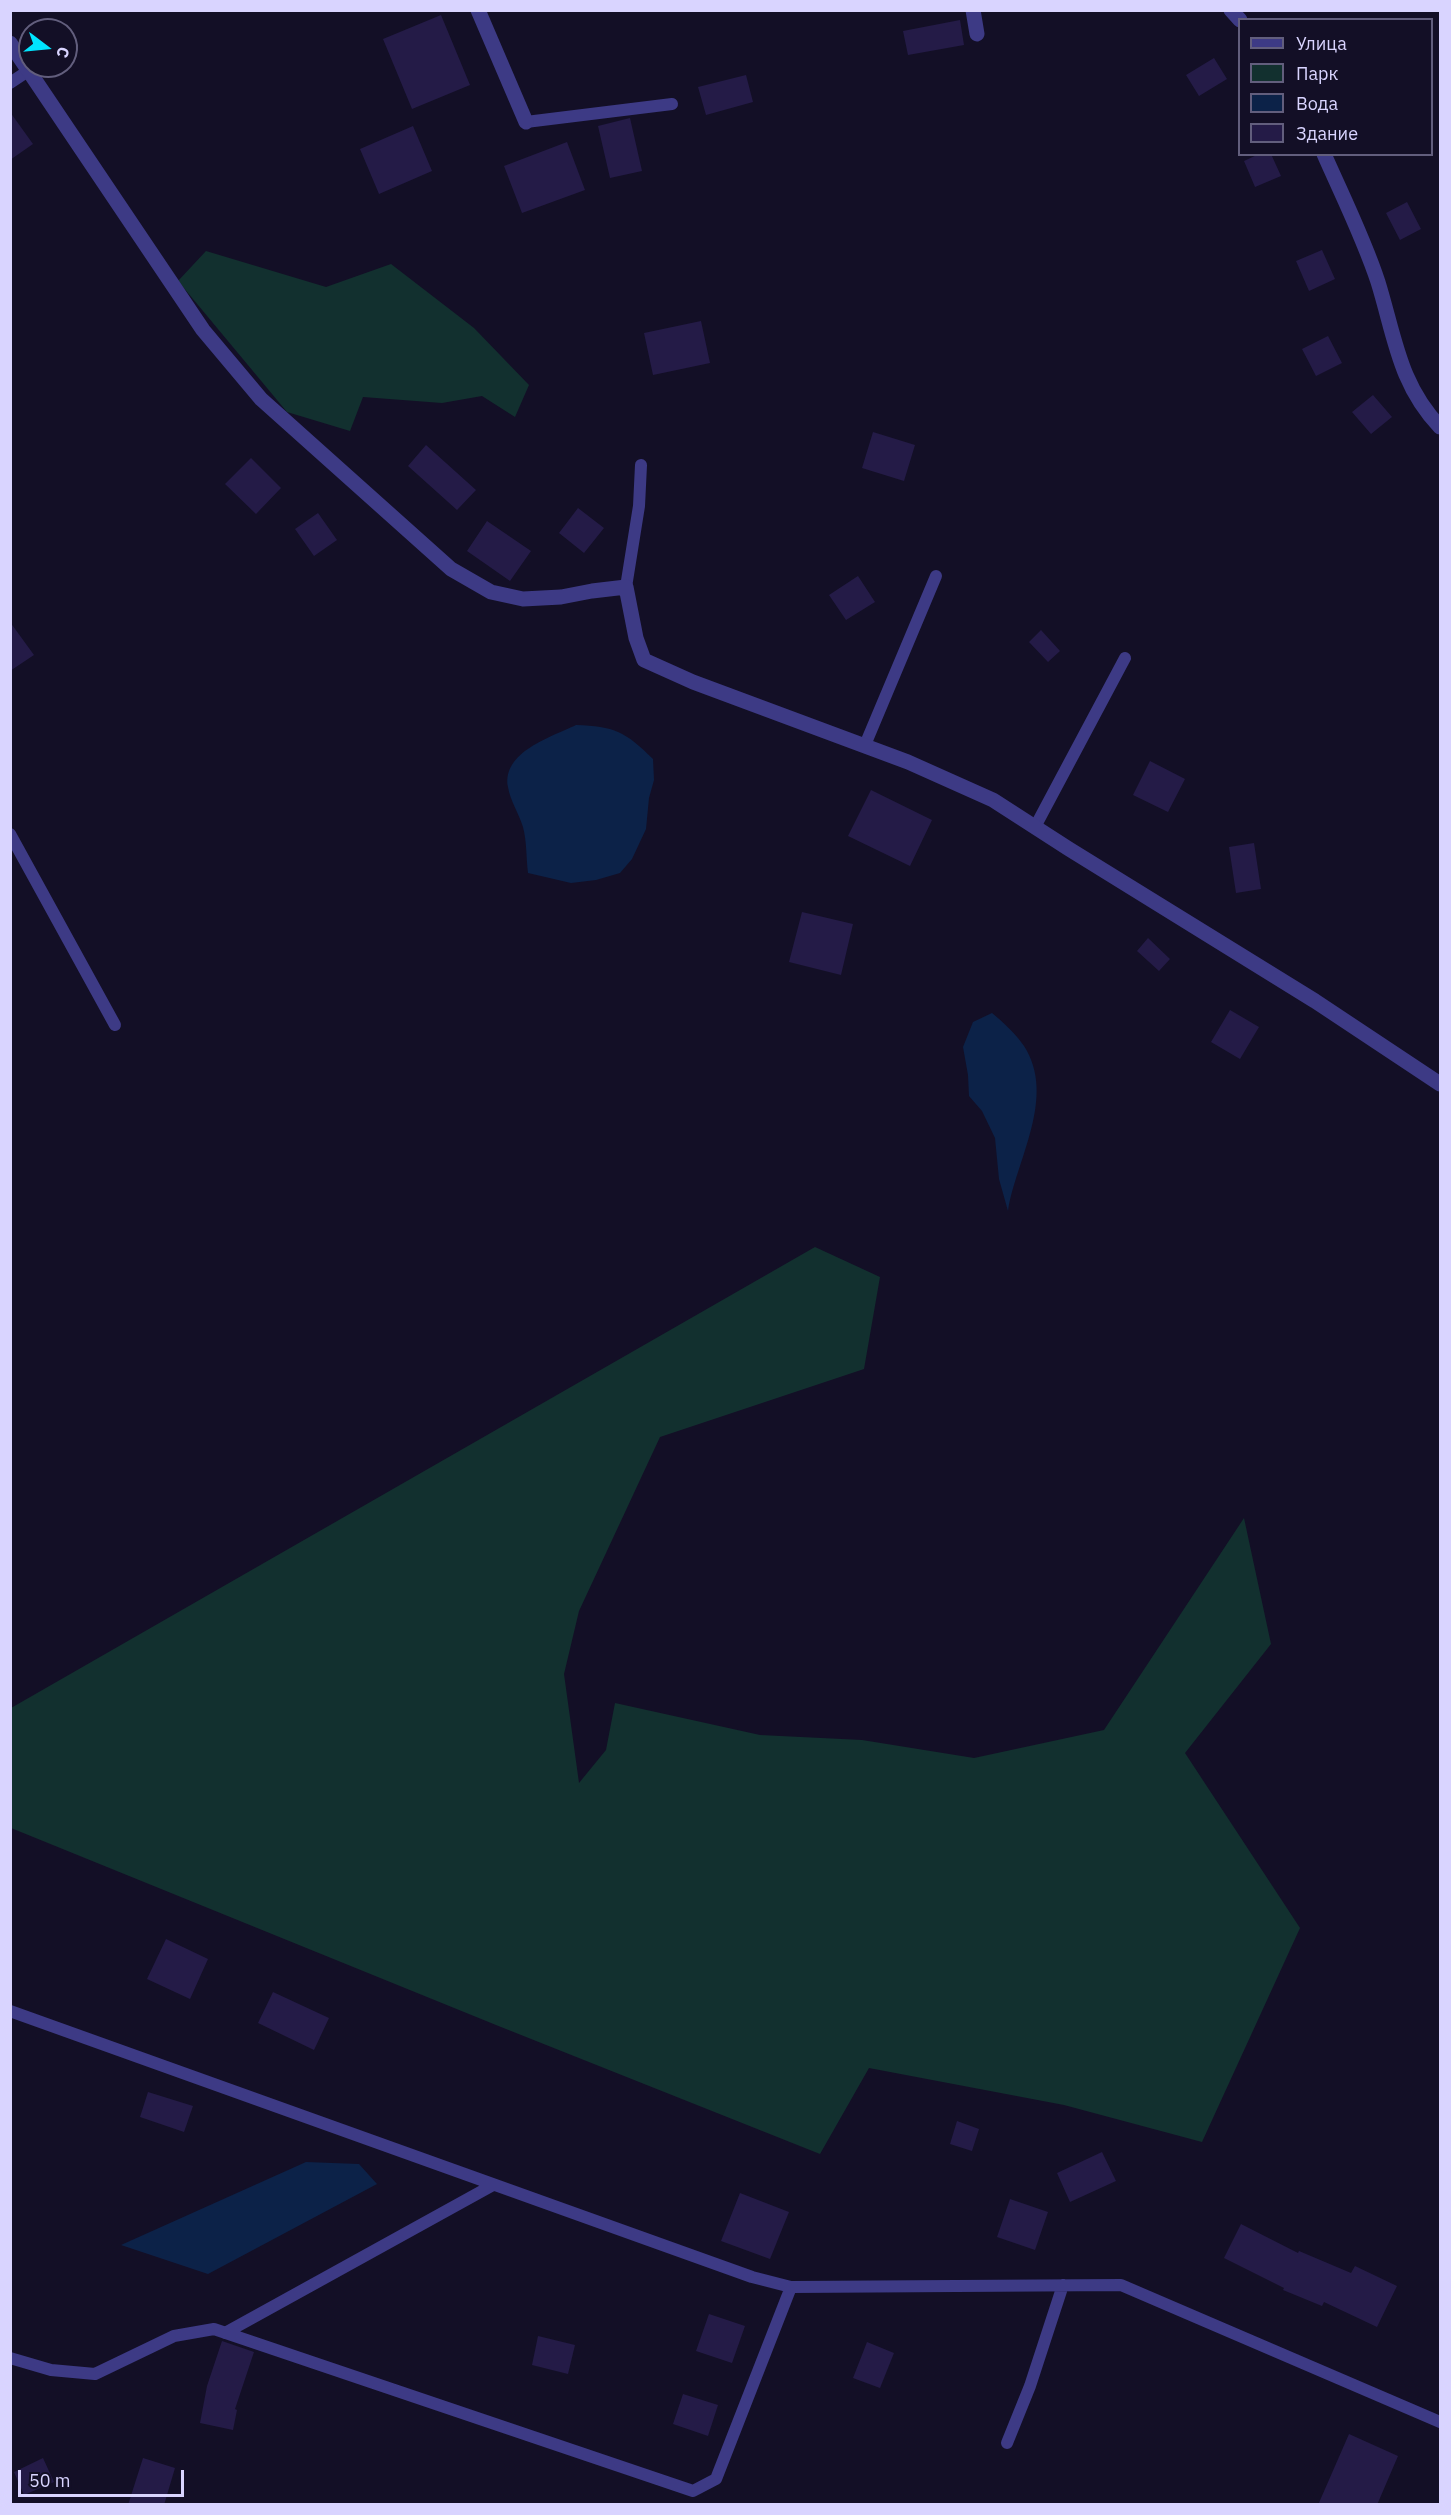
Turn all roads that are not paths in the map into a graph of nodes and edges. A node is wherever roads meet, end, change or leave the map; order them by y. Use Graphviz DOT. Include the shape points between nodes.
graph roads {
  1 [pos="478,10"];
  2 [pos="973,10"];
  3 [pos="977,34"];
  4 [pos="33,78"];
  5 [pos="672,104"];
  6 [pos="525,122"];
  7 [pos="1325,156"];
  8 [pos="1440,428"];
  9 [pos="641,465"];
  10 [pos="936,576"];
  11 [pos="626,587"];
  12 [pos="1125,658"];
  13 [pos="865,745"];
  14 [pos="1035,827"];
  15 [pos="10,834"];
  16 [pos="115,1025"];
  17 [pos="1440,1084"];
  18 [pos="10,2011"];
  19 [pos="494,2186"];
  20 [pos="1063,2285"];
  21 [pos="791,2287"];
  22 [pos="225,2333"];
  23 [pos="10,2358"];
  24 [pos="1440,2422"];
  25 [pos="1007,2443"];
  1 -- 6 [label="street"];
  2 -- 3 [label="street"];
  4 -- 11 [label="street" via="202,330 261,399 451,569 491,592 523,599"];
  5 -- 6 [label="lane"];
  7 -- 8 [label="street" via="1377,280 1401,367 1424,411"];
  9 -- 11 [label="lane" via="639,506"];
  10 -- 13 [label="lane"];
  11 -- 13 [label="street" via="644,660"];
  12 -- 14 [label="lane"];
  13 -- 14 [label="street" via="993,800"];
  14 -- 17 [label="street" via="1315,1001"];
  15 -- 16 [label="lane"];
  18 -- 19 [label="lane"];
  19 -- 21 [label="lane"];
  19 -- 22 [label="lane"];
  20 -- 21 [label="lane"];
  20 -- 24 [label="lane" via="1121,2285"];
  20 -- 25 [label="lane"];
  21 -- 22 [label="lane" via="716,2479 693,2492"];
  22 -- 23 [label="lane" via="214,2329 174,2336 95,2374 51,2370"];
}
